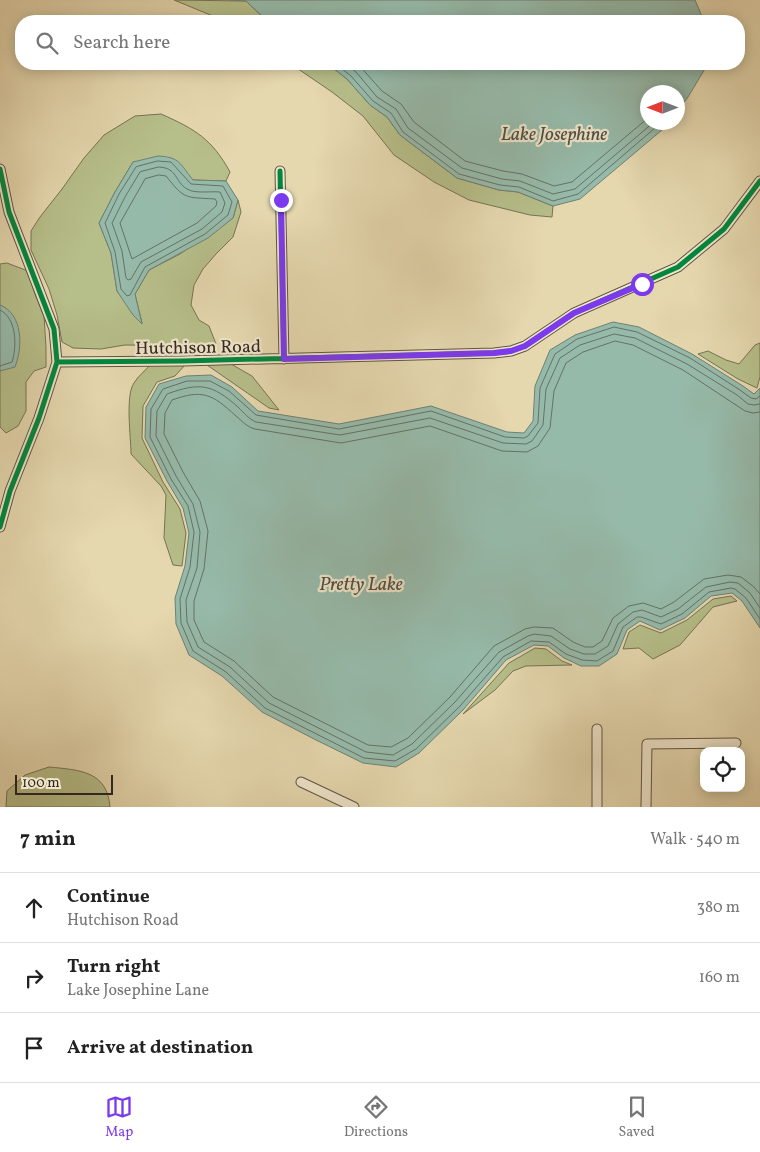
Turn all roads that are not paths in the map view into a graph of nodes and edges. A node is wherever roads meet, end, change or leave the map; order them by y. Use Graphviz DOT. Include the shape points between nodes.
graph roads {
  1 [pos="0,169"];
  2 [pos="280,171"];
  3 [pos="760,181"];
  4 [pos="284,359"];
  5 [pos="57,362"];
  6 [pos="0,527"];
  7 [pos="597,729"];
  8 [pos="736,743"];
  9 [pos="301,782"];
  10 [pos="354,807"];
  11 [pos="597,807"];
  12 [pos="646,807"];
  1 -- 5 [label="street" via="9,212 54,329"];
  2 -- 4 [label="street"];
  3 -- 4 [label="street, Hutchison Road" via="724,229 678,268 574,313 525,346 494,353"];
  4 -- 5 [label="street, Hutchison Road"];
  5 -- 6 [label="street" via="10,490"];
  7 -- 11 [label="street"];
  8 -- 12 [label="street" via="647,744"];
  9 -- 10 [label="street"];
}
